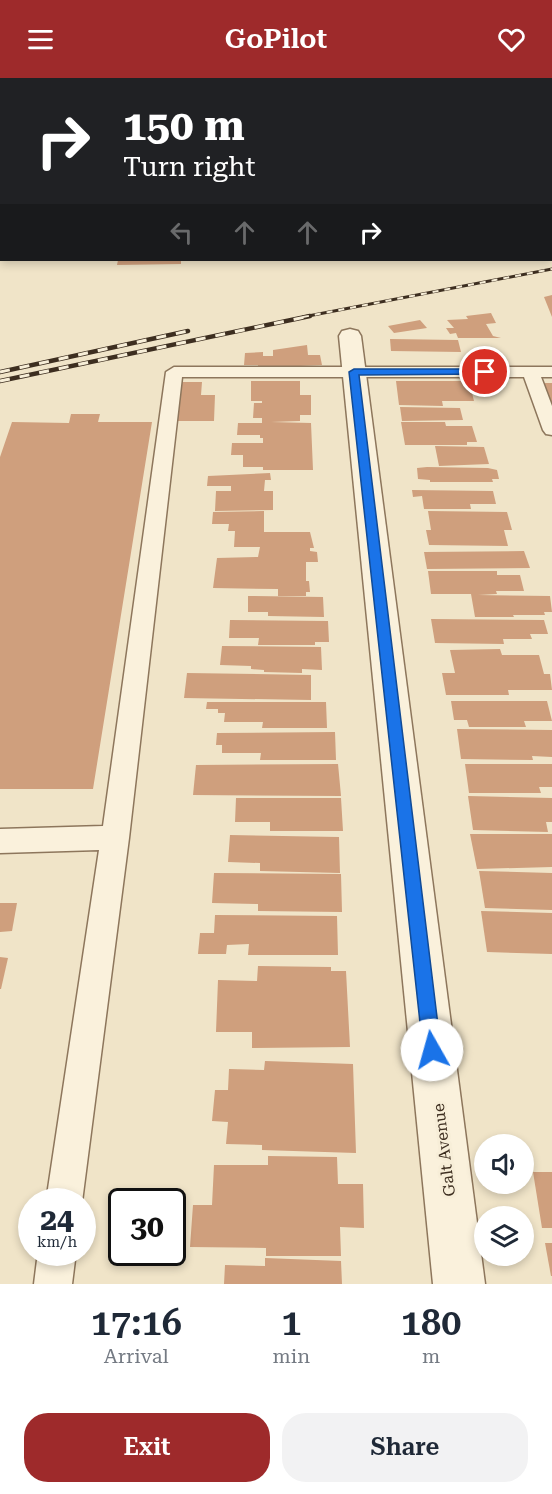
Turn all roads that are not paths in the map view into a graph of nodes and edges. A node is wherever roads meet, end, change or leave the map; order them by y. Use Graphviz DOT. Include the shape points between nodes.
graph roads {
  1 [pos="352,354"];
  2 [pos="531,372"];
  3 [pos="552,372"];
  4 [pos="552,430"];
  5 [pos="115,838"];
  6 [pos="0,841"];
  7 [pos="66,1188"];
  8 [pos="55,1266"];
  9 [pos="53,1284"];
  10 [pos="459,1284"];
  1 -- 2 [label="lane"];
  1 -- 5 [label="lane" via="174,372"];
  1 -- 10 [label="street, Galt Avenue"];
  2 -- 3 [label="lane"];
  2 -- 4 [label="lane"];
  5 -- 6 [label="lane"];
  5 -- 7 [label="lane"];
  8 -- 9 [label="lane"];
}
